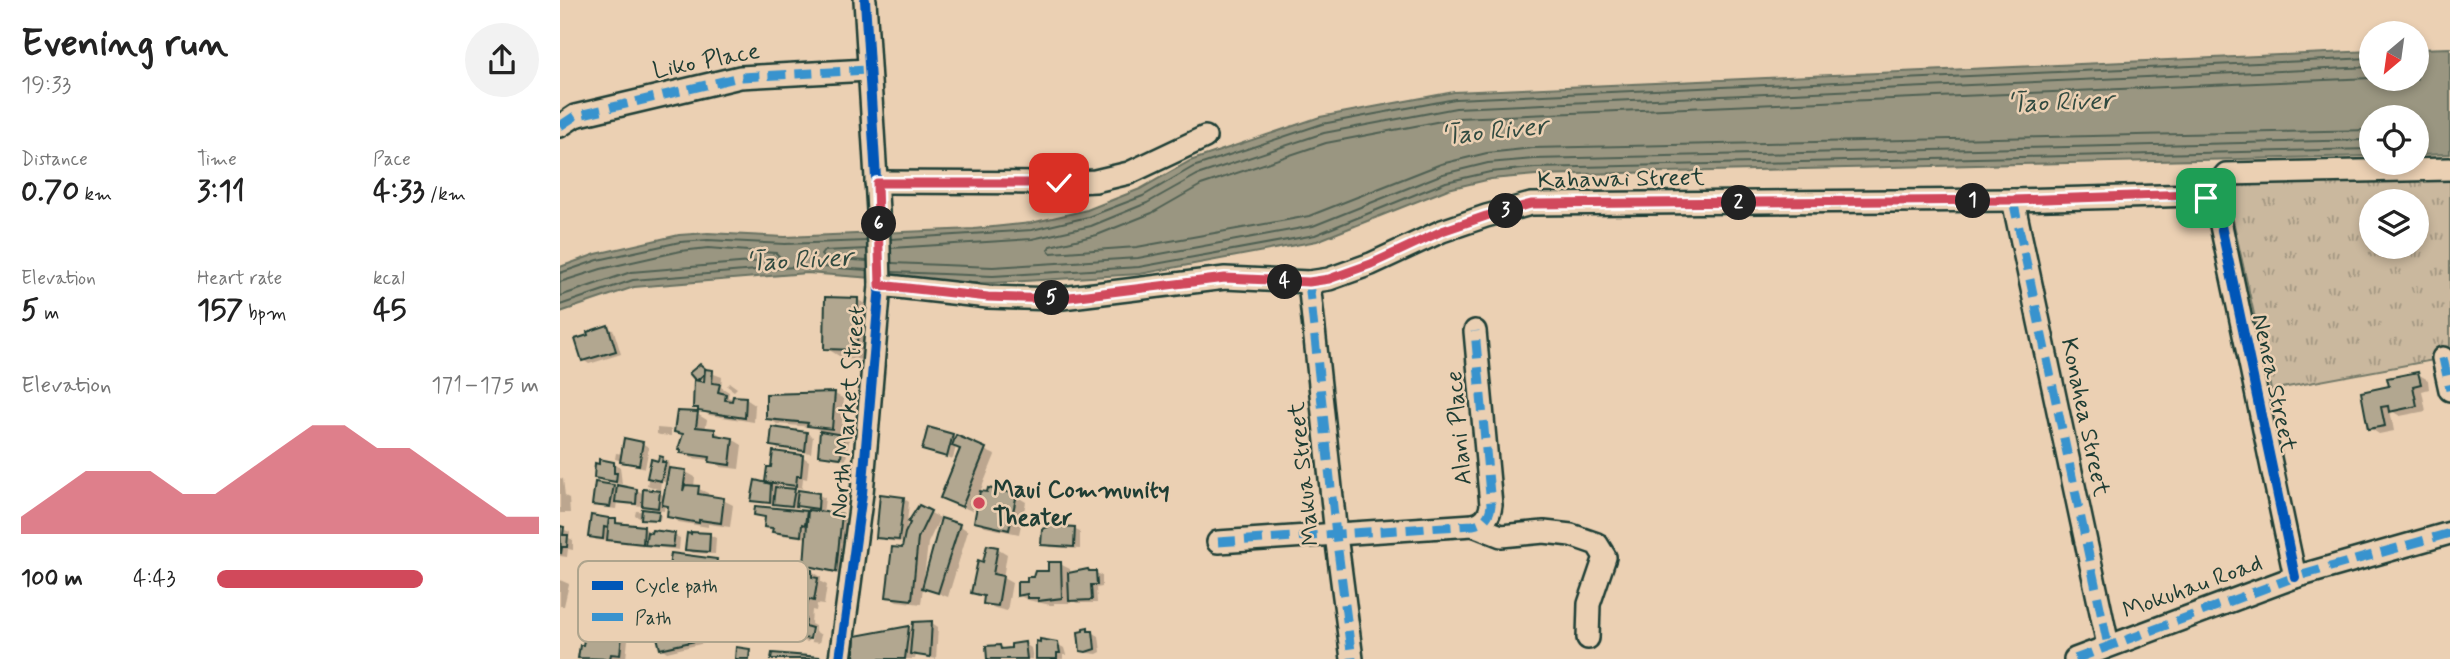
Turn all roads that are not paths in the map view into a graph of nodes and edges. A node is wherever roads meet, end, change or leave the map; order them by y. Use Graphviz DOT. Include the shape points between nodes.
graph roads {
  1 [pos="865,0"];
  2 [pos="868,70"];
  3 [pos="560,126"];
  4 [pos="1205,137"];
  5 [pos="2450,169"];
  6 [pos="877,183"];
  7 [pos="2208,199"];
  8 [pos="2013,200"];
  9 [pos="1309,282"];
  10 [pos="880,285"];
  11 [pos="1475,331"];
  12 [pos="2443,358"];
  13 [pos="2450,390"];
  14 [pos="1479,522"];
  15 [pos="2450,533"];
  16 [pos="1336,535"];
  17 [pos="1218,542"];
  18 [pos="2295,577"];
  19 [pos="1588,638"];
  20 [pos="2108,645"];
  21 [pos="840,659"];
  22 [pos="1352,659"];
  23 [pos="2075,659"];
  1 -- 2 [label="street, North Market Street"];
  2 -- 3 [label="street, Liko Place" via="740,77 575,116"];
  2 -- 6 [label="street, North Market Street"];
  4 -- 6 [label="street" via="1129,173 1096,181"];
  5 -- 7 [label="street" via="2226,174"];
  6 -- 10 [label="street, North Market Street"];
  7 -- 8 [label="street, Kahawai Street" via="2191,194"];
  7 -- 18 [label="street, Nenea Street" via="2219,216"];
  8 -- 9 [label="street, Kahawai Street" via="1531,204 1442,231 1371,264"];
  8 -- 20 [label="street, Konahea Street"];
  9 -- 10 [label="street, Kahawai Street" via="1225,278 1054,299"];
  9 -- 16 [label="street, Makua Street"];
  10 -- 21 [label="street, North Market Street" via="862,493"];
  11 -- 14 [label="street, Alani Place" via="1491,505 1489,514"];
  12 -- 13 [label="street"];
  14 -- 16 [label="street"];
  14 -- 19 [label="street" via="1501,536 1571,535 1597,544 1605,557 1589,604"];
  15 -- 18 [label="street, Mokuhau Road"];
  16 -- 17 [label="street"];
  16 -- 22 [label="street, Makua Street"];
  18 -- 20 [label="street, Mokuhau Road"];
  20 -- 23 [label="street, Mokuhau Road"];
}
